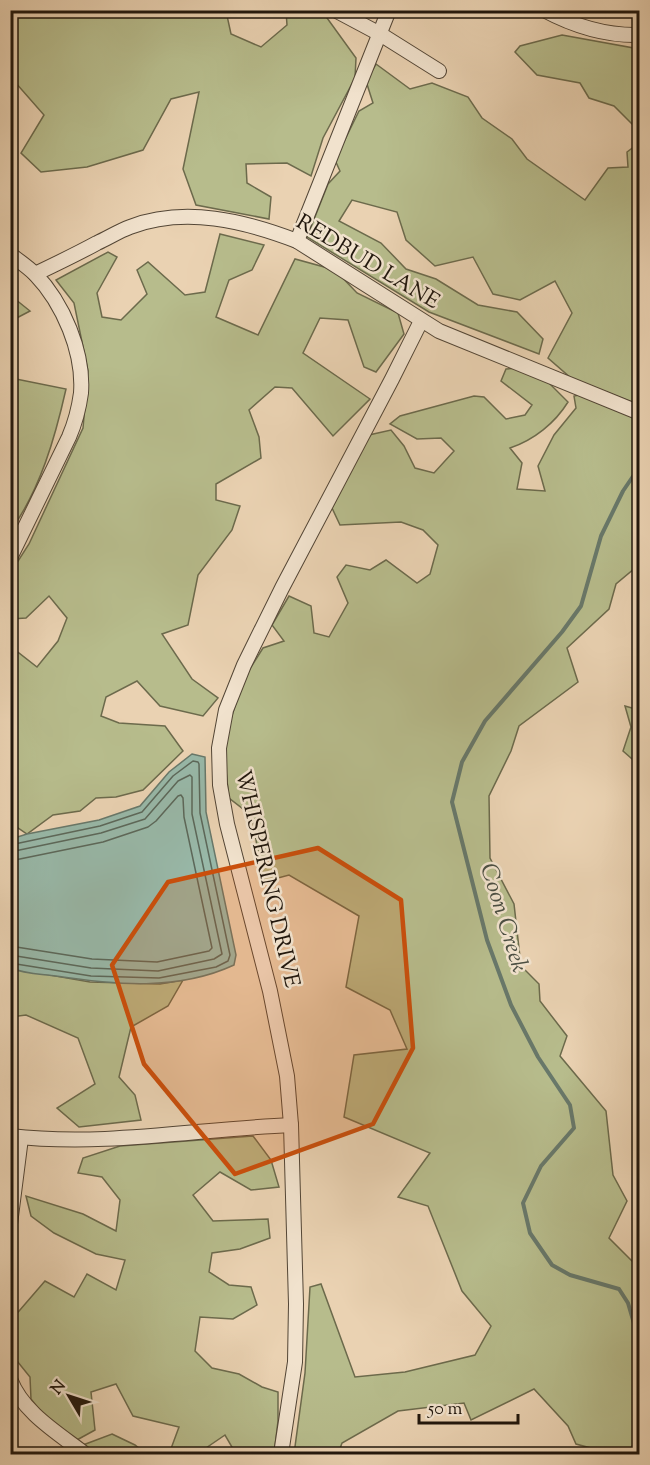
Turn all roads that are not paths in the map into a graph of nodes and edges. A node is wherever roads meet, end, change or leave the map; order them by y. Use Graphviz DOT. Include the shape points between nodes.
graph roads {
  1 [pos="335,10"];
  2 [pos="544,10"];
  3 [pos="393,12"];
  4 [pos="380,34"];
  5 [pos="639,35"];
  6 [pos="440,72"];
  7 [pos="297,241"];
  8 [pos="10,254"];
  9 [pos="35,274"];
  10 [pos="421,321"];
  11 [pos="639,413"];
  12 [pos="10,558"];
  13 [pos="291,1125"];
  14 [pos="16,1137"];
  15 [pos="10,1224"];
  16 [pos="10,1379"];
  17 [pos="85,1455"];
  18 [pos="281,1455"];
  1 -- 4 [label="street"];
  2 -- 5 [label="street" via="597,32"];
  3 -- 4 [label="street"];
  4 -- 6 [label="street"];
  4 -- 7 [label="street"];
  7 -- 9 [label="street, REDBUD LANE" via="228,220 157,220 130,227"];
  7 -- 10 [label="street, REDBUD LANE"];
  8 -- 9 [label="street"];
  9 -- 12 [label="street" via="54,298 71,336 81,392 69,437"];
  10 -- 11 [label="street, REDBUD LANE"];
  10 -- 13 [label="street, WHISPERING DRIVE" via="244,665 222,728 220,785 270,991 287,1076"];
  13 -- 14 [label="street" via="99,1140"];
  13 -- 18 [label="street, WHISPERING DRIVE" via="295,1362"];
  14 -- 15 [label="street"];
  16 -- 17 [label="street" via="27,1407"];
}
